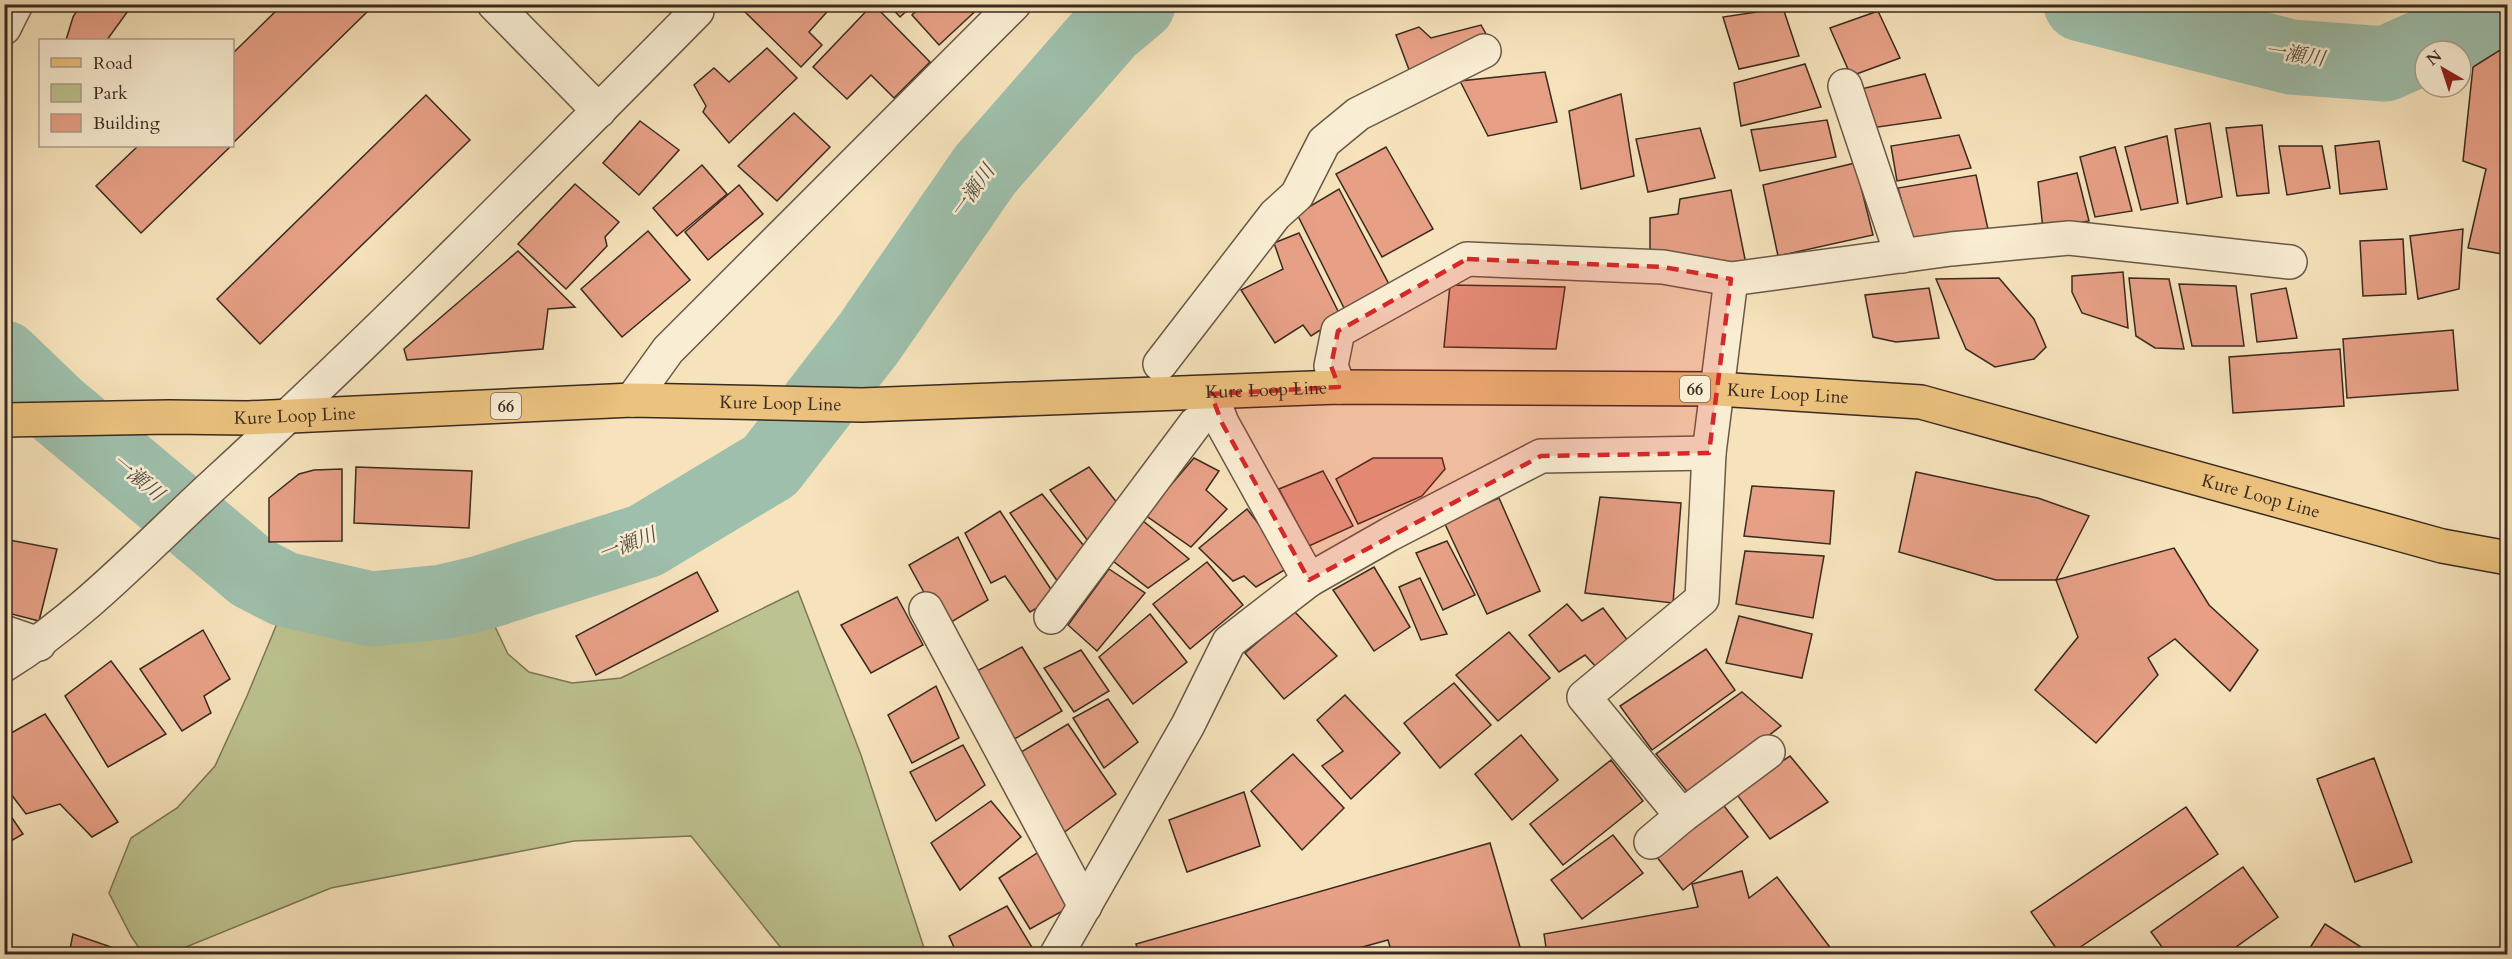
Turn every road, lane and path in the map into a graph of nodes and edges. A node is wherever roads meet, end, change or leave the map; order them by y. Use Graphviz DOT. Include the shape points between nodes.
graph roads {
  1 [pos="16,4"];
  2 [pos="494,4"];
  3 [pos="1014,4"];
  4 [pos="697,7"];
  5 [pos="4,28"];
  6 [pos="1484,51"];
  7 [pos="1845,86"];
  8 [pos="599,111"];
  9 [pos="1902,256"];
  10 [pos="2290,262"];
  11 [pos="1731,279"];
  12 [pos="1160,364"];
  13 [pos="1339,387"];
  14 [pos="1717,389"];
  15 [pos="1211,394"];
  16 [pos="632,400"];
  17 [pos="288,416"];
  18 [pos="4,420"];
  19 [pos="1195,424"];
  20 [pos="1709,453"];
  21 [pos="2508,558"];
  22 [pos="1309,580"];
  23 [pos="926,609"];
  24 [pos="1050,617"];
  25 [pos="4,632"];
  26 [pos="39,644"];
  27 [pos="4,665"];
  28 [pos="1768,752"];
  29 [pos="1682,816"];
  30 [pos="1651,842"];
  31 [pos="1085,906"];
  32 [pos="1057,954"];
  1 -- 5 [label="street"];
  2 -- 8 [label="street"];
  3 -- 16 [label="street" via="668,350"];
  4 -- 8 [label="street"];
  6 -- 12 [label="street" via="1358,114 1324,142 1297,195 1275,215"];
  7 -- 9 [label="street"];
  8 -- 17 [label="street"];
  9 -- 10 [label="street" via="2069,238"];
  9 -- 11 [label="street"];
  11 -- 13 [label="street" via="1663,267 1467,260 1338,331 1331,366"];
  11 -- 14 [label="street"];
  13 -- 14 [label="main road, Kure Loop Line / 66"];
  13 -- 15 [label="main road, Kure Loop Line / 66"];
  14 -- 20 [label="street"];
  14 -- 21 [label="main road, Kure Loop Line / 66" via="1921,402 2442,546"];
  15 -- 16 [label="main road, Kure Loop Line / 66" via="862,405"];
  15 -- 22 [label="street" via="1222,423"];
  16 -- 17 [label="main road, Kure Loop Line / 66"];
  17 -- 18 [label="main road, Kure Loop Line / 66"];
  17 -- 26 [label="street" via="145,553"];
  19 -- 24 [label="street"];
  20 -- 22 [label="street" via="1541,456"];
  20 -- 29 [label="street" via="1702,598 1584,697"];
  22 -- 31 [label="street" via="1229,642 1188,725"];
  23 -- 31 [label="street"];
  25 -- 26 [label="street"];
  26 -- 27 [label="street"];
  28 -- 29 [label="street"];
  29 -- 30 [label="street"];
  31 -- 32 [label="street"];
}
